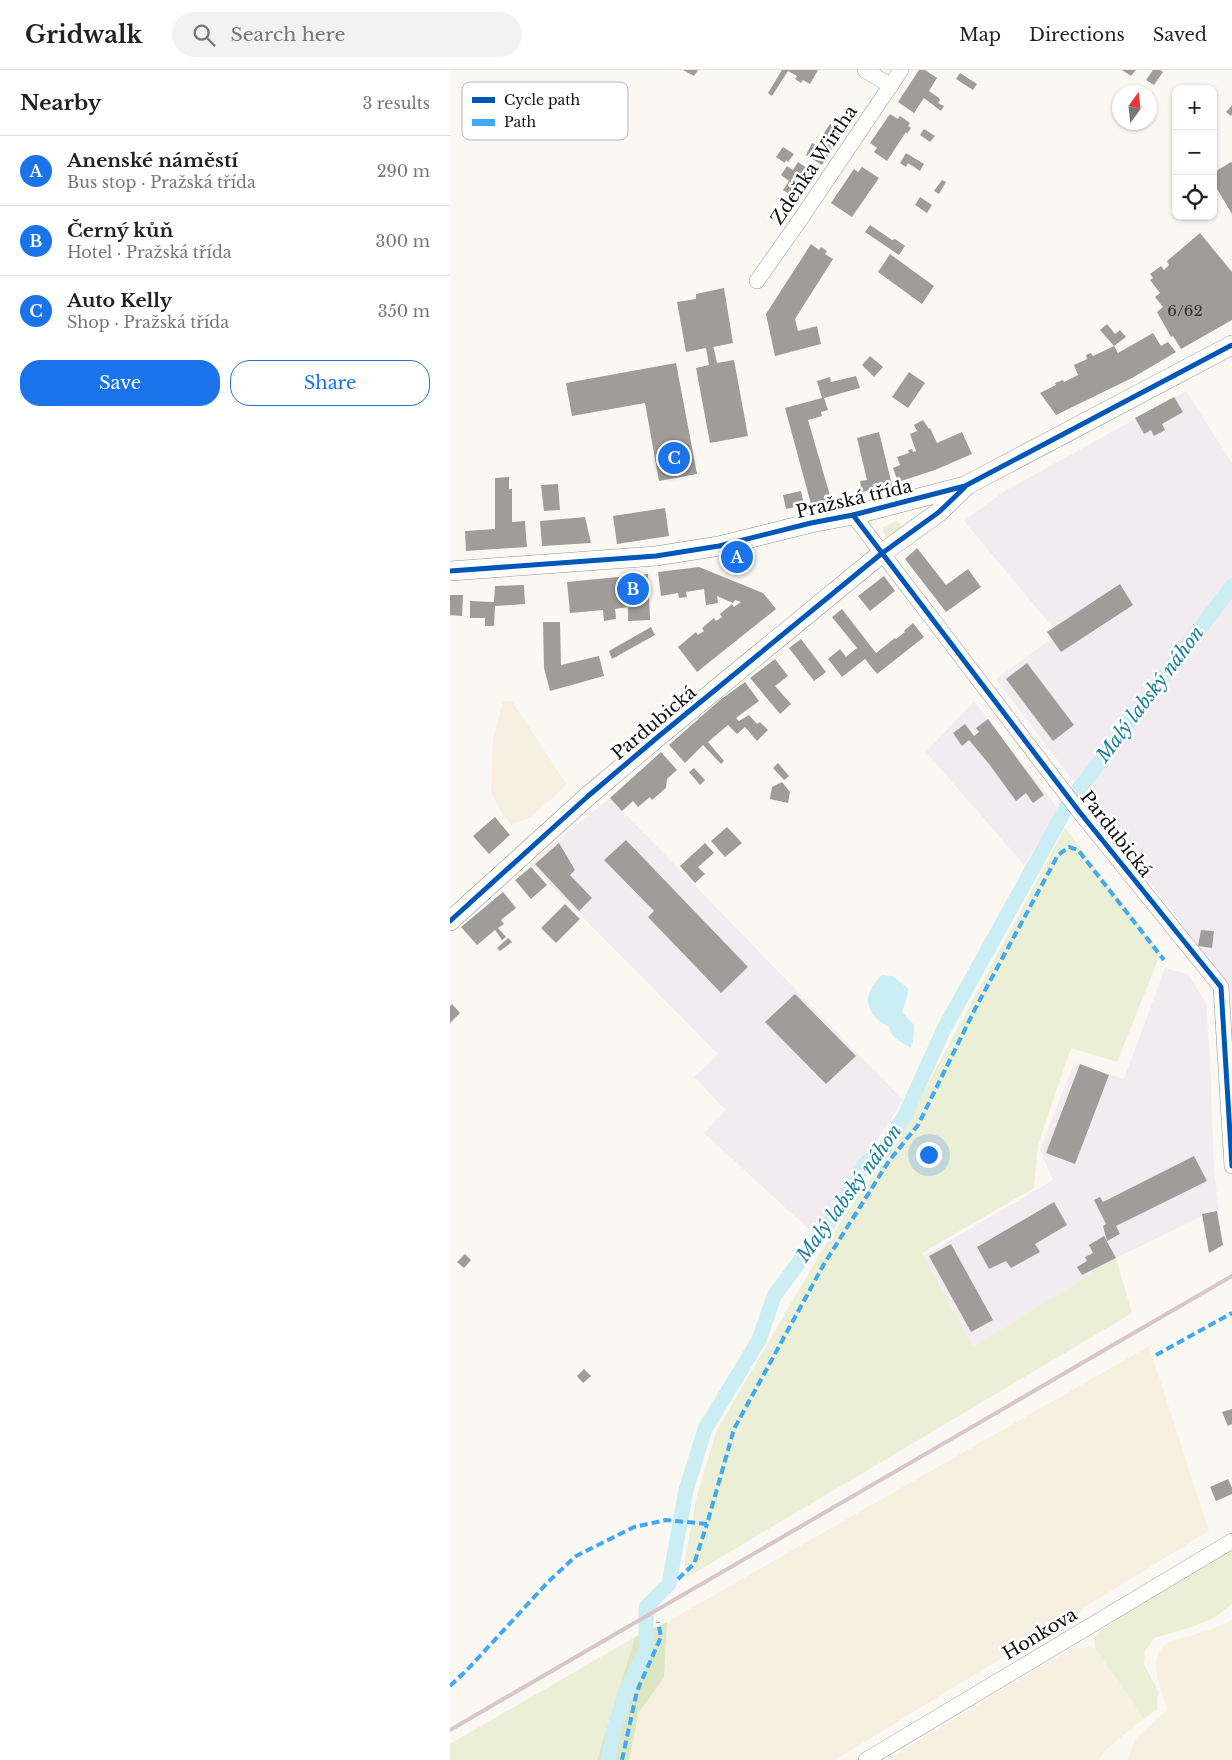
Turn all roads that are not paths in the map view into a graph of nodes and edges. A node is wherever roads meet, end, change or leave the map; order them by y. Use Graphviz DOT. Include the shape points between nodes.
graph roads {
  1 [pos="864,70"];
  2 [pos="901,70"];
  3 [pos="891,86"];
  4 [pos="757,281"];
  5 [pos="1232,345"];
  6 [pos="966,486"];
  7 [pos="853,515"];
  8 [pos="881,554"];
  9 [pos="450,571"];
  10 [pos="450,921"];
  11 [pos="1232,1166"];
  12 [pos="1232,1541"];
  13 [pos="866,1760"];
  1 -- 3 [label="street"];
  2 -- 3 [label="street, Zdeňka Wirtha"];
  3 -- 4 [label="street, Zdeňka Wirtha"];
  5 -- 6 [label="street, Pražská třída"];
  6 -- 7 [label="street, Pražská třída"];
  6 -- 8 [label="street, Pardubická" via="939,512"];
  7 -- 8 [label="street, Pardubická"];
  7 -- 9 [label="street, Pražská třída" via="719,546 656,556"];
  8 -- 10 [label="street, Pardubická" via="587,797"];
  8 -- 11 [label="street, Pardubická" via="1078,810 1221,987"];
  12 -- 13 [label="street, Honkova"];
}
